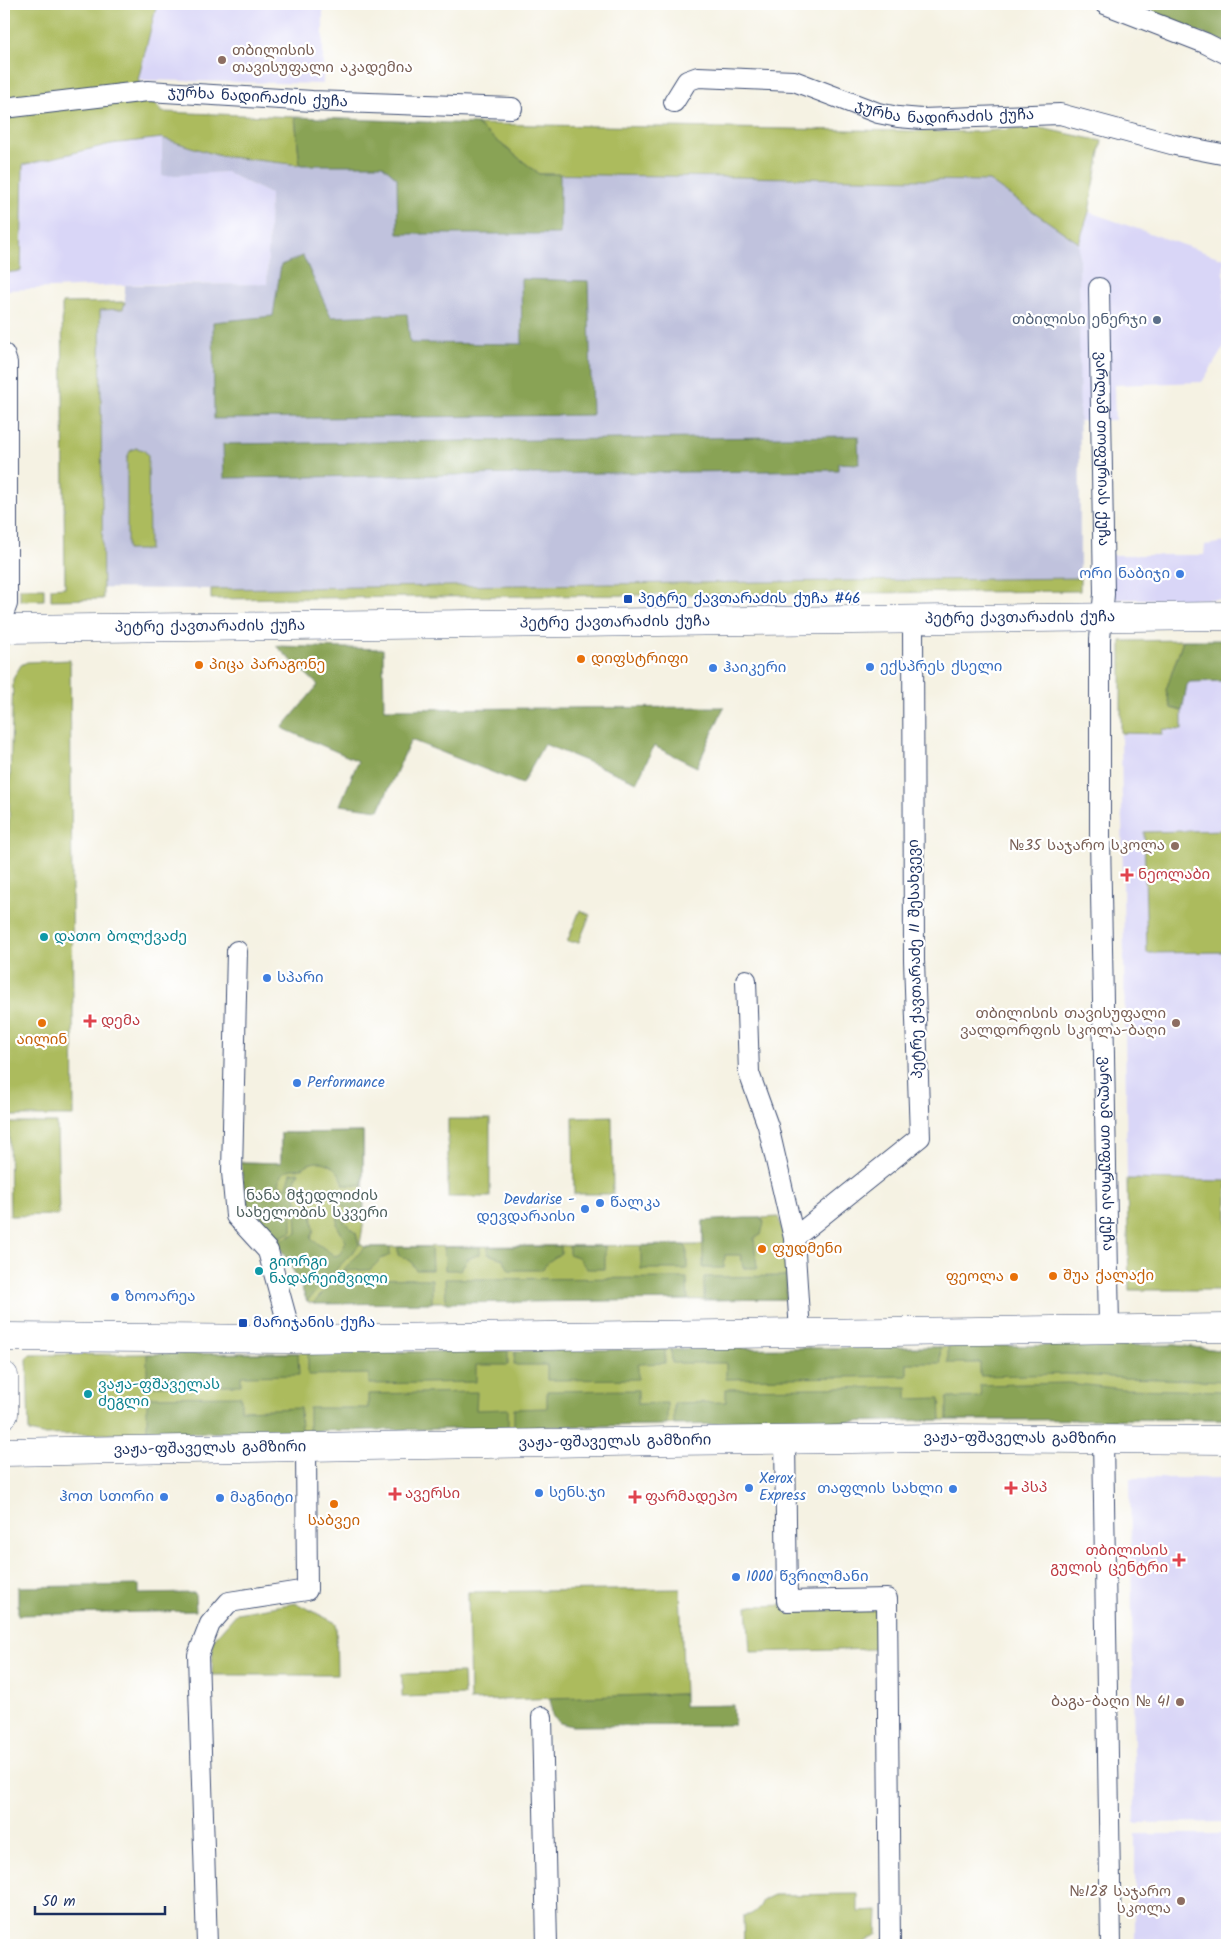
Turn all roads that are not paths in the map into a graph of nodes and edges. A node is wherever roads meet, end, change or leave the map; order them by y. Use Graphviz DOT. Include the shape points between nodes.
graph roads {
  1 [pos="1105,4"];
  2 [pos="1227,54"];
  3 [pos="674,102"];
  4 [pos="4,108"];
  5 [pos="512,108"];
  6 [pos="1227,155"];
  7 [pos="1099,288"];
  8 [pos="4,354"];
  9 [pos="4,612"];
  10 [pos="1227,616"];
  11 [pos="1101,618"];
  12 [pos="913,620"];
  13 [pos="4,629"];
  14 [pos="237,951"];
  15 [pos="746,980"];
  16 [pos="794,1238"];
  17 [pos="1227,1328"];
  18 [pos="1109,1329"];
  19 [pos="800,1332"];
  20 [pos="4,1338"];
  21 [pos="292,1339"];
  22 [pos="4,1376"];
  23 [pos="4,1414"];
  24 [pos="1103,1439"];
  25 [pos="785,1440"];
  26 [pos="1227,1440"];
  27 [pos="306,1447"];
  28 [pos="4,1452"];
  29 [pos="542,1718"];
  30 [pos="207,1945"];
  31 [pos="547,1945"];
  32 [pos="890,1945"];
  33 [pos="1111,1945"];
  1 -- 2 [label="street"];
  3 -- 6 [label="street, ჯურხა ნადირაძის ქუჩა" via="687,81 698,77 794,81 878,113 898,117 1060,114 1175,145"];
  4 -- 5 [label="street, ჯურხა ნადირაძის ქუჩა" via="148,91"];
  7 -- 11 [label="street, ვარლამ თოფურიას ქუჩა" via="1104,594"];
  8 -- 9 [label="street" via="7,604"];
  10 -- 11 [label="main road, პეტრე ქავთარაძის ქუჩა"];
  11 -- 12 [label="main road, პეტრე ქავთარაძის ქუჩა"];
  11 -- 18 [label="street, ვარლამ თოფურიას ქუჩა" via="1100,838"];
  12 -- 13 [label="main road, პეტრე ქავთარაძის ქუჩა"];
  12 -- 16 [label="street, პეტრე ქავთარაძე II შესახვევი" via="914,960 920,1137"];
  14 -- 21 [label="street" via="232,1172 236,1216 268,1251"];
  15 -- 16 [label="street" via="749,1073 768,1126"];
  16 -- 19 [label="street"];
  17 -- 18 [label="main road"];
  18 -- 19 [label="main road"];
  19 -- 21 [label="main road"];
  20 -- 21 [label="main road"];
  22 -- 23 [label="main road"];
  24 -- 25 [label="main road, ვაჟა-ფშაველას გამზირი"];
  24 -- 26 [label="main road, ვაჟა-ფშაველას გამზირი"];
  24 -- 33 [label="street"];
  25 -- 27 [label="main road, ვაჟა-ფშაველას გამზირი"];
  25 -- 32 [label="street" via="787,1601 887,1599"];
  27 -- 28 [label="main road, ვაჟა-ფშაველას გამზირი"];
  27 -- 30 [label="street" via="307,1590 229,1602 210,1624 198,1655"];
  29 -- 31 [label="street"];
}
